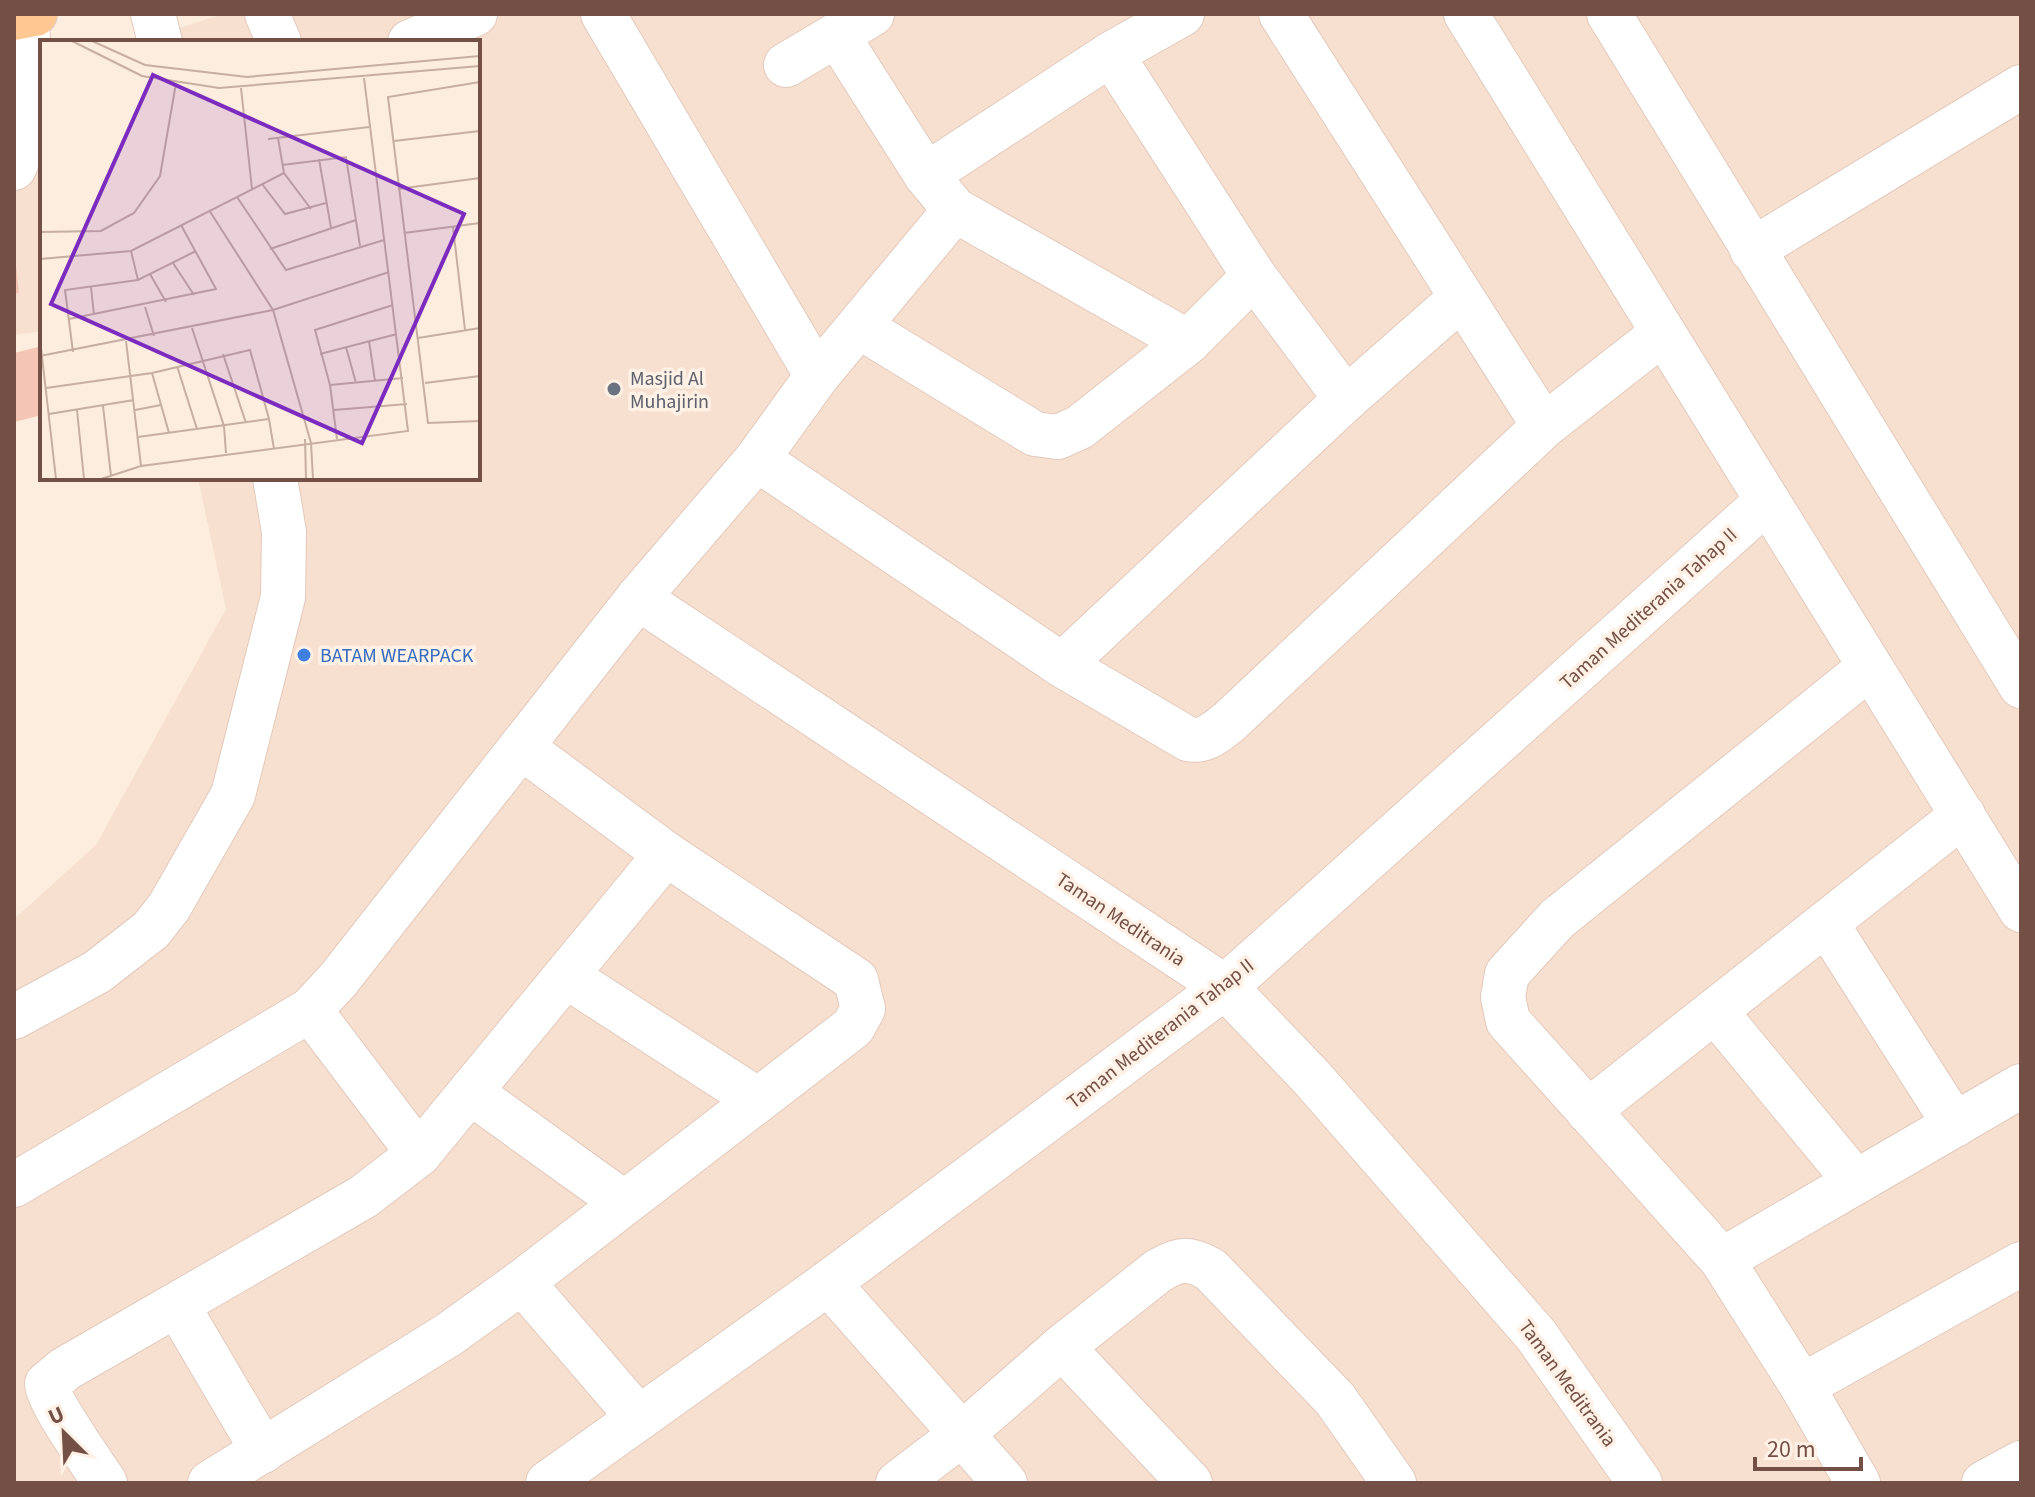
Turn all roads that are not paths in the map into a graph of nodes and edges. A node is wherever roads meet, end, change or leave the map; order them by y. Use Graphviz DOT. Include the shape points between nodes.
graph roads {
  1 [pos="153,14"];
  2 [pos="267,14"];
  3 [pos="475,14"];
  4 [pos="603,14"];
  5 [pos="1182,14"];
  6 [pos="1281,14"];
  7 [pos="1466,14"];
  8 [pos="25,16"];
  9 [pos="1617,17"];
  10 [pos="854,25"];
  11 [pos="160,40"];
  12 [pos="278,40"];
  13 [pos="415,40"];
  14 [pos="1111,54"];
  15 [pos="786,65"];
  16 [pos="2016,101"];
  17 [pos="14,168"];
  18 [pos="926,175"];
  19 [pos="955,210"];
  20 [pos="1752,250"];
  21 [pos="1254,276"];
  22 [pos="1461,298"];
  23 [pos="860,327"];
  24 [pos="1663,333"];
  25 [pos="1188,342"];
  26 [pos="817,376"];
  27 [pos="1346,399"];
  28 [pos="1544,426"];
  29 [pos="757,459"];
  30 [pos="275,480"];
  31 [pos="1767,501"];
  32 [pos="638,598"];
  33 [pos="1062,665"];
  34 [pos="1870,667"];
  35 [pos="2021,686"];
  36 [pos="521,747"];
  37 [pos="1963,815"];
  38 [pos="666,854"];
  39 [pos="2021,910"];
  40 [pos="1826,923"];
  41 [pos="566,976"];
  42 [pos="1225,987"];
  43 [pos="310,1010"];
  44 [pos="1715,1011"];
  45 [pos="14,1017"];
  46 [pos="2021,1086"];
  47 [pos="470,1092"];
  48 [pos="758,1100"];
  49 [pos="1588,1111"];
  50 [pos="1955,1125"];
  51 [pos="419,1154"];
  52 [pos="1856,1182"];
  53 [pos="14,1185"];
  54 [pos="623,1202"];
  55 [pos="1722,1260"];
  56 [pos="2021,1264"];
  57 [pos="522,1282"];
  58 [pos="828,1283"];
  59 [pos="177,1305"];
  60 [pos="1062,1347"];
  61 [pos="1802,1386"];
  62 [pos="639,1418"];
  63 [pos="961,1435"];
  64 [pos="263,1451"];
  65 [pos="2021,1463"];
  66 [pos="105,1483"];
  67 [pos="210,1483"];
  68 [pos="548,1483"];
  69 [pos="898,1483"];
  70 [pos="1005,1483"];
  71 [pos="1190,1483"];
  72 [pos="1394,1483"];
  73 [pos="1640,1483"];
  74 [pos="1858,1483"];
  75 [pos="1984,1483"];
  1 -- 11 [label="street"];
  2 -- 12 [label="street"];
  3 -- 13 [label="street"];
  4 -- 26 [label="street"];
  5 -- 14 [label="street"];
  6 -- 22 [label="street"];
  7 -- 24 [label="street"];
  8 -- 17 [label="street" via="29,116"];
  9 -- 20 [label="street"];
  10 -- 15 [label="street"];
  10 -- 18 [label="street"];
  14 -- 18 [label="street"];
  14 -- 21 [label="street"];
  16 -- 20 [label="street"];
  18 -- 19 [label="street"];
  19 -- 23 [label="street"];
  19 -- 25 [label="street"];
  20 -- 35 [label="street"];
  21 -- 25 [label="street"];
  21 -- 27 [label="street"];
  22 -- 27 [label="street"];
  22 -- 28 [label="street"];
  23 -- 25 [label="street" via="1035,434 1050,438 1080,427"];
  23 -- 26 [label="street"];
  24 -- 28 [label="street"];
  24 -- 31 [label="street"];
  26 -- 29 [label="street"];
  27 -- 33 [label="street"];
  28 -- 33 [label="street" via="1229,722 1201,740 1188,739"];
  29 -- 32 [label="street"];
  29 -- 33 [label="street"];
  30 -- 45 [label="street" via="284,532 283,597 233,795 151,930 97,972"];
  31 -- 34 [label="street"];
  31 -- 42 [label="street, Taman Mediterania Tahap II"];
  32 -- 36 [label="street"];
  32 -- 42 [label="street, Taman Meditrania"];
  34 -- 37 [label="street"];
  34 -- 49 [label="street" via="1557,919 1507,974 1503,997 1508,1021"];
  36 -- 38 [label="street"];
  36 -- 43 [label="street"];
  37 -- 39 [label="street"];
  37 -- 40 [label="street"];
  38 -- 41 [label="street"];
  38 -- 48 [label="street" via="856,980 863,1009 853,1027"];
  40 -- 44 [label="street"];
  40 -- 50 [label="street"];
  41 -- 47 [label="street"];
  41 -- 48 [label="street"];
  42 -- 58 [label="street, Taman Mediterania Tahap II"];
  42 -- 73 [label="street, Taman Meditrania" via="1312,1078 1536,1335"];
  43 -- 51 [label="street"];
  43 -- 53 [label="street"];
  44 -- 49 [label="street"];
  44 -- 52 [label="street"];
  46 -- 50 [label="street"];
  47 -- 51 [label="street"];
  47 -- 54 [label="street"];
  48 -- 54 [label="street"];
  49 -- 55 [label="street"];
  50 -- 52 [label="street"];
  51 -- 59 [label="street" via="363,1197"];
  52 -- 55 [label="street"];
  54 -- 57 [label="street"];
  55 -- 61 [label="street"];
  56 -- 61 [label="street"];
  57 -- 62 [label="street"];
  57 -- 64 [label="street"];
  58 -- 62 [label="street, Taman Mediterania Tahap II"];
  58 -- 63 [label="street"];
  59 -- 64 [label="street"];
  59 -- 66 [label="street" via="47,1384 57,1409"];
  60 -- 63 [label="street"];
  60 -- 71 [label="street"];
  60 -- 72 [label="street" via="1158,1271 1183,1260 1197,1262 1211,1270 1335,1399"];
  61 -- 74 [label="street"];
  62 -- 68 [label="street, Taman Mediterania Tahap II"];
  63 -- 69 [label="street"];
  63 -- 70 [label="street"];
  64 -- 67 [label="street"];
  65 -- 75 [label="street"];
}
